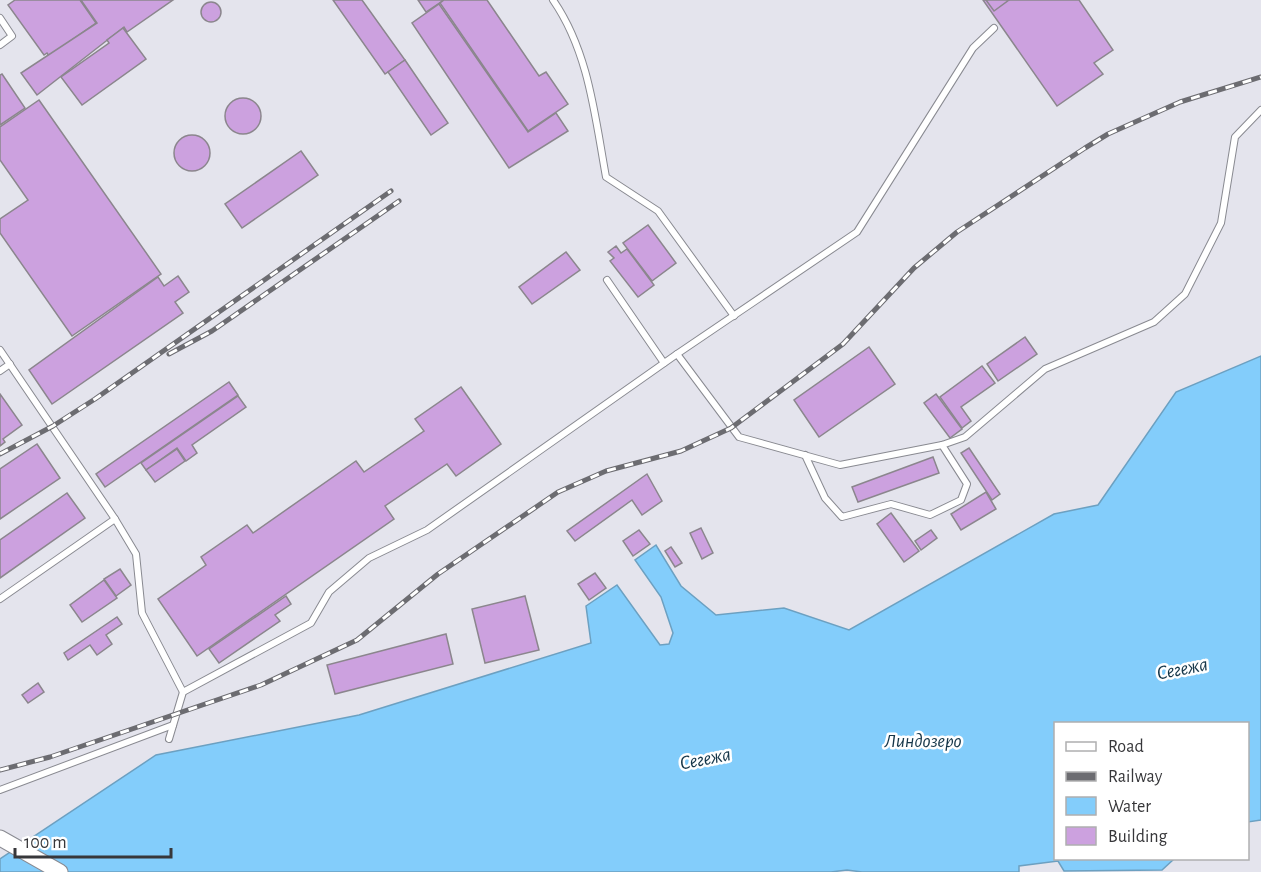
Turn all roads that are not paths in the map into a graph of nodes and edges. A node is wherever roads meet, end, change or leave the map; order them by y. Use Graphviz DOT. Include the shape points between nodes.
graph roads {
  1 [pos="553,0"];
  2 [pos="0,18"];
  3 [pos="994,28"];
  4 [pos="0,45"];
  5 [pos="1261,110"];
  6 [pos="607,280"];
  7 [pos="734,316"];
  8 [pos="0,350"];
  9 [pos="677,354"];
  10 [pos="664,363"];
  11 [pos="10,364"];
  12 [pos="0,371"];
  13 [pos="942,445"];
  14 [pos="805,455"];
  15 [pos="115,519"];
  16 [pos="0,600"];
  17 [pos="183,692"];
  18 [pos="173,725"];
  19 [pos="169,739"];
  20 [pos="0,790"];
  21 [pos="0,838"];
  22 [pos="60,872"];
  1 -- 7 [label="lane" via="564,16 589,80 606,177 658,211"];
  2 -- 4 [label="lane" via="12,36"];
  3 -- 7 [label="lane" via="973,48 857,232"];
  5 -- 13 [label="lane" via="1235,137 1221,223 1185,294 1154,322 1045,369 965,437"];
  6 -- 10 [label="lane"];
  7 -- 9 [label="lane"];
  8 -- 11 [label="lane"];
  9 -- 10 [label="lane"];
  9 -- 14 [label="lane" via="739,436"];
  10 -- 17 [label="lane" via="427,530 369,558 329,592 311,622"];
  11 -- 12 [label="lane"];
  11 -- 15 [label="lane"];
  13 -- 14 [label="lane" via="840,465"];
  13 -- 14 [label="lane" via="967,484 961,500 930,515 891,504 842,517 825,498"];
  15 -- 16 [label="lane"];
  15 -- 17 [label="lane" via="136,554 142,614"];
  17 -- 18 [label="lane"];
  18 -- 19 [label="lane"];
  18 -- 20 [label="lane"];
  21 -- 22 [label="street"];
}
